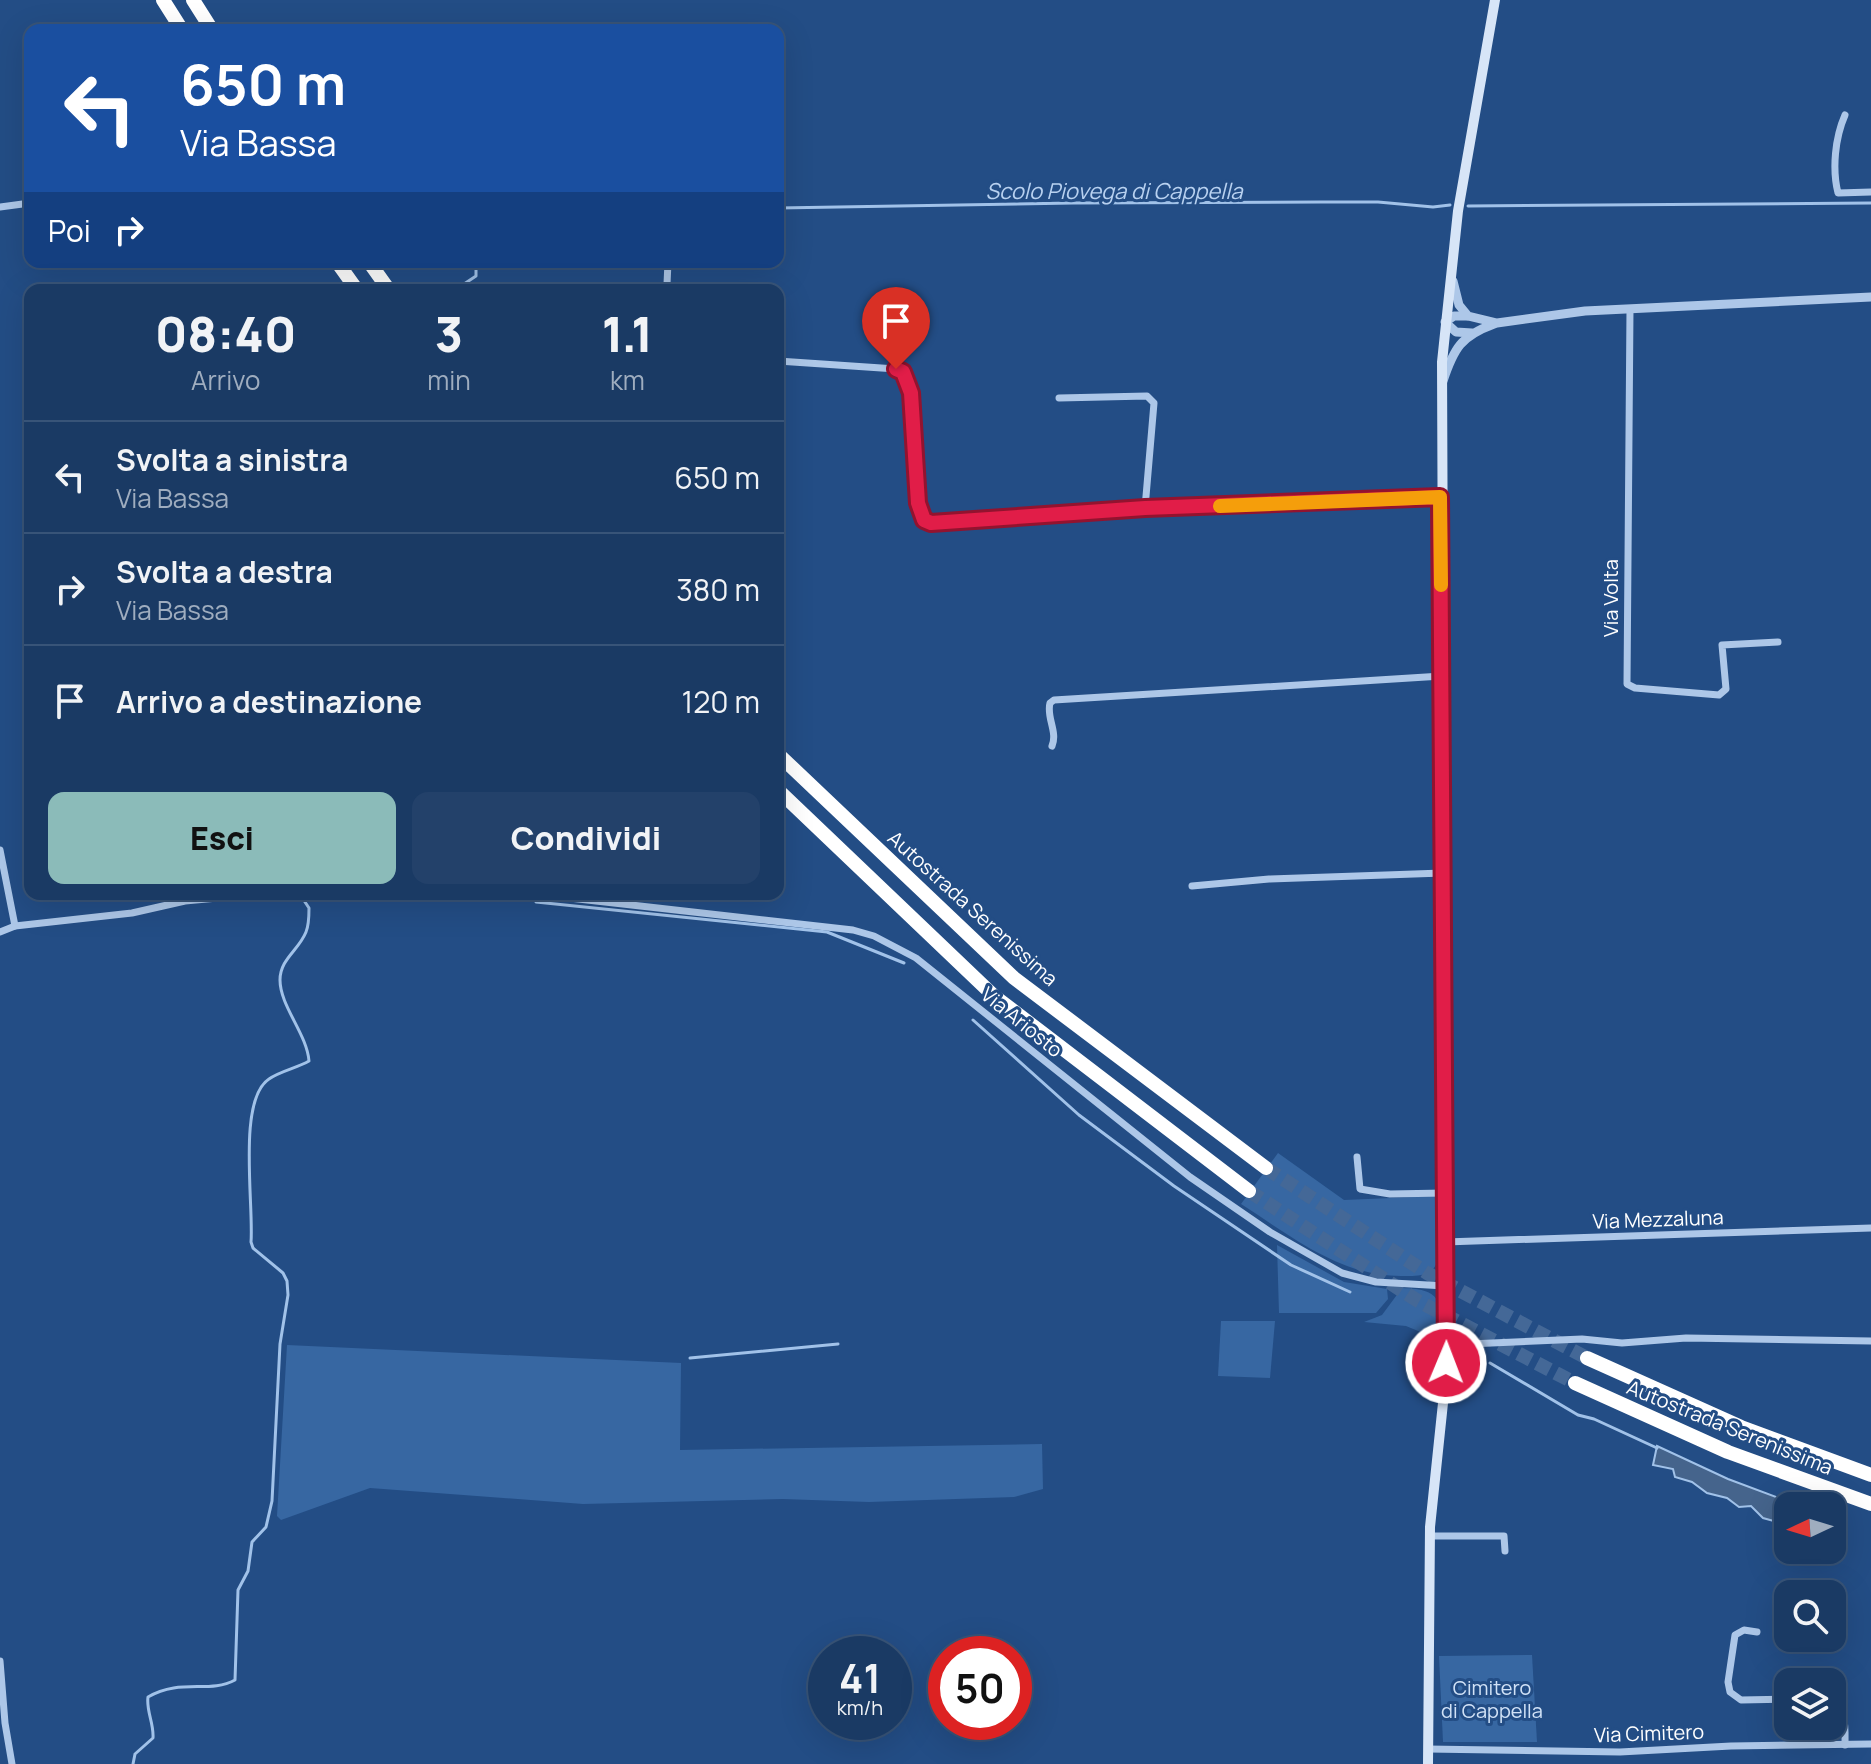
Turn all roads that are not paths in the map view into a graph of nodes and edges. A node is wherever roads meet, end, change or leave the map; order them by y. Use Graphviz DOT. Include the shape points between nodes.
graph roads {
  1 [pos="163,0"];
  2 [pos="193,0"];
  3 [pos="1495,0"];
  4 [pos="178,24"];
  5 [pos="208,24"];
  6 [pos="1845,115"];
  7 [pos="1871,192"];
  8 [pos="24,204"];
  9 [pos="0,207"];
  10 [pos="1451,260"];
  11 [pos="1871,297"];
  12 [pos="1630,309"];
  13 [pos="1468,316"];
  14 [pos="1445,322"];
  15 [pos="1497,323"];
  16 [pos="1472,333"];
  17 [pos="784,361"];
  18 [pos="1441,387"];
  19 [pos="1059,398"];
  20 [pos="1440,497"];
  21 [pos="1145,508"];
  22 [pos="1778,642"];
  23 [pos="1442,676"];
  24 [pos="1052,746"];
  25 [pos="784,760"];
  26 [pos="784,796"];
  27 [pos="0,850"];
  28 [pos="1443,873"];
  29 [pos="1192,886"];
  30 [pos="196,900"];
  31 [pos="591,900"];
  32 [pos="15,926"];
  33 [pos="0,932"];
  34 [pos="1357,1157"];
  35 [pos="1266,1168"];
  36 [pos="1249,1191"];
  37 [pos="1445,1193"];
  38 [pos="1871,1228"];
  39 [pos="1445,1242"];
  40 [pos="1445,1286"];
  41 [pos="1871,1341"];
  42 [pos="1446,1345"];
  43 [pos="1587,1358"];
  44 [pos="1575,1383"];
  45 [pos="1871,1475"];
  46 [pos="1871,1504"];
  47 [pos="1430,1536"];
  48 [pos="1505,1551"];
  49 [pos="1757,1632"];
  50 [pos="0,1661"];
  51 [pos="1774,1699"];
  52 [pos="1845,1740"];
  53 [pos="1871,1744"];
  54 [pos="1845,1745"];
  55 [pos="1428,1749"];
  56 [pos="12,1764"];
  57 [pos="1428,1764"];
  1 -- 4 [label="highway"];
  2 -- 5 [label="highway"];
  3 -- 10 [label="main road"];
  6 -- 7 [label="street" via="1837,142 1838,193"];
  8 -- 9 [label="street"];
  10 -- 13 [label="street" via="1456,297"];
  10 -- 14 [label="main road"];
  11 -- 12 [label="street"];
  12 -- 15 [label="street"];
  12 -- 22 [label="street, Via Volta" via="1627,684 1719,695 1726,689 1722,645"];
  13 -- 14 [label="street"];
  13 -- 15 [label="street"];
  14 -- 16 [label="street" via="1456,332"];
  14 -- 18 [label="main road"];
  15 -- 16 [label="street"];
  16 -- 18 [label="street" via="1452,356"];
  17 -- 21 [label="street" via="903,372 911,393 918,503 924,520 943,523"];
  18 -- 20 [label="main road"];
  19 -- 21 [label="street" via="1151,398"];
  20 -- 21 [label="street"];
  20 -- 23 [label="main road"];
  23 -- 24 [label="street" via="1054,700 1048,710"];
  23 -- 28 [label="main road"];
  25 -- 35 [label="highway, Autostrada Serenissima" via="1014,978"];
  26 -- 36 [label="highway" via="994,996"];
  27 -- 32 [label="street"];
  28 -- 29 [label="street"];
  28 -- 37 [label="main road"];
  30 -- 32 [label="street"];
  31 -- 40 [label="street, Via Ariosto" via="800,922 874,936 916,958 1190,1177 1270,1232 1342,1273 1376,1282"];
  32 -- 33 [label="street"];
  34 -- 37 [label="street" via="1360,1189"];
  37 -- 39 [label="main road"];
  38 -- 39 [label="street, Via Mezzaluna"];
  39 -- 40 [label="main road"];
  40 -- 42 [label="main road"];
  41 -- 42 [label="street" via="1686,1338"];
  42 -- 47 [label="main road"];
  43 -- 45 [label="highway, Autostrada Serenissima" via="1741,1427"];
  44 -- 46 [label="highway, Autostrada Serenissima" via="1728,1452"];
  47 -- 48 [label="street" via="1504,1536"];
  47 -- 55 [label="main road"];
  49 -- 51 [label="street" via="1735,1635 1730,1692 1741,1700"];
  50 -- 56 [label="street"];
  52 -- 54 [label="street"];
  53 -- 54 [label="street, Via Cimitero"];
  54 -- 55 [label="street, Via Cimitero" via="1620,1752"];
  55 -- 57 [label="main road"];
}
